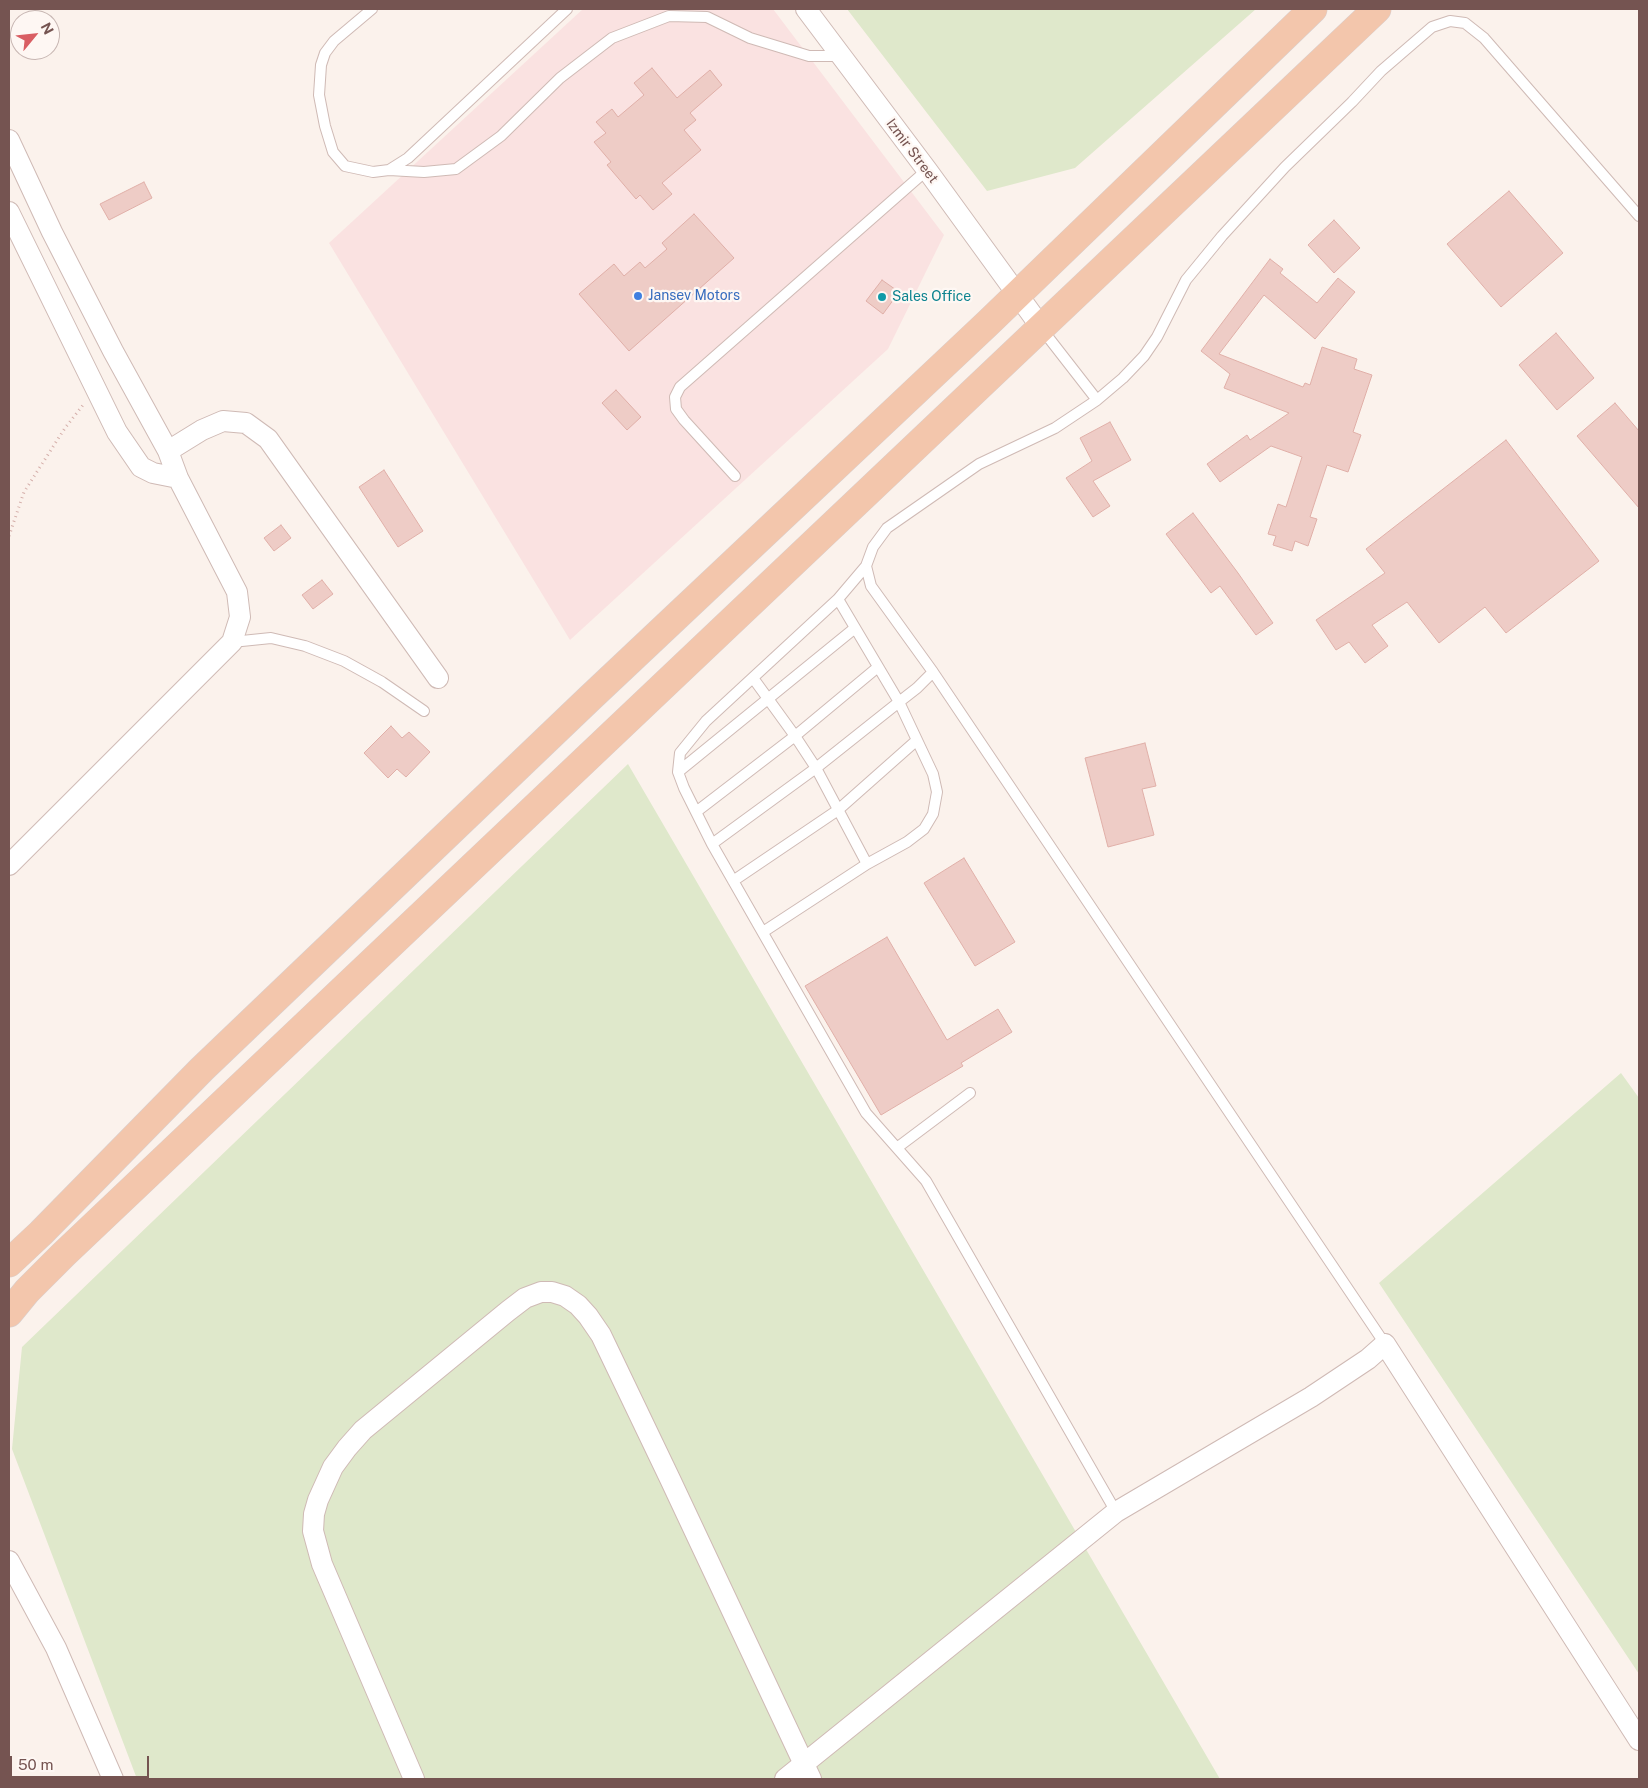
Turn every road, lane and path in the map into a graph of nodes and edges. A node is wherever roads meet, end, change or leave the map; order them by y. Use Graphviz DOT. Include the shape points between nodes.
graph roads {
  1 [pos="372,9"];
  2 [pos="567,9"];
  3 [pos="806,9"];
  4 [pos="1313,9"];
  5 [pos="1377,9"];
  6 [pos="841,56"];
  7 [pos="9,140"];
  8 [pos="389,170"];
  9 [pos="927,170"];
  10 [pos="9,212"];
  11 [pos="1639,216"];
  12 [pos="1016,296"];
  13 [pos="1040,327"];
  14 [pos="96,389"];
  15 [pos="1097,400"];
  16 [pos="168,452"];
  17 [pos="735,476"];
  18 [pos="178,478"];
  19 [pos="9,536"];
  20 [pos="866,566"];
  21 [pos="838,599"];
  22 [pos="854,628"];
  23 [pos="232,642"];
  24 [pos="878,667"];
  25 [pos="933,672"];
  26 [pos="438,678"];
  27 [pos="753,678"];
  28 [pos="767,699"];
  29 [pos="899,702"];
  30 [pos="424,711"];
  31 [pos="795,736"];
  32 [pos="917,740"];
  33 [pos="816,768"];
  34 [pos="678,772"];
  35 [pos="838,810"];
  36 [pos="696,812"];
  37 [pos="712,844"];
  38 [pos="867,864"];
  39 [pos="9,865"];
  40 [pos="734,881"];
  41 [pos="763,932"];
  42 [pos="970,1093"];
  43 [pos="898,1147"];
  44 [pos="9,1263"];
  45 [pos="9,1313"];
  46 [pos="1385,1344"];
  47 [pos="1116,1512"];
  48 [pos="9,1561"];
  49 [pos="1639,1740"];
  50 [pos="807,1772"];
  51 [pos="107,1774"];
  52 [pos="414,1779"];
  53 [pos="785,1779"];
  1 -- 8 [label="lane" via="334,41 325,53 321,65 320,96 333,152 345,166 372,172"];
  2 -- 8 [label="lane" via="408,158"];
  3 -- 6 [label="street, Izmir Street"];
  4 -- 12 [label="main road"];
  5 -- 13 [label="main road"];
  6 -- 8 [label="lane" via="809,56 750,38 707,17 670,16 612,38 560,78 501,136 456,169 424,172"];
  6 -- 9 [label="street, Izmir Street"];
  7 -- 16 [label="street" via="56,240"];
  9 -- 12 [label="street, Izmir Street"];
  9 -- 17 [label="lane" via="680,386 675,397 676,409"];
  10 -- 14 [label="street"];
  11 -- 15 [label="lane" via="1484,38 1465,23 1450,21 1432,27 1381,70 1284,166 1186,280 1144,356"];
  12 -- 13 [label="street, Izmir Street"];
  12 -- 44 [label="main road" via="224,1049"];
  13 -- 15 [label="lane"];
  13 -- 45 [label="main road" via="64,1254"];
  14 -- 18 [label="street" via="117,432 141,467"];
  14 -- 19 [label="path" via="65,428 24,492"];
  15 -- 20 [label="lane" via="1055,428 979,464 887,528 873,547"];
  16 -- 18 [label="street"];
  16 -- 26 [label="street" via="222,421 246,423 268,439"];
  18 -- 23 [label="street" via="237,592 240,617"];
  20 -- 21 [label="lane"];
  20 -- 25 [label="lane" via="872,586"];
  21 -- 22 [label="lane"];
  21 -- 27 [label="lane"];
  22 -- 24 [label="lane"];
  22 -- 28 [label="lane"];
  23 -- 30 [label="lane" via="271,638 305,646 344,661"];
  23 -- 39 [label="street"];
  24 -- 29 [label="lane"];
  24 -- 31 [label="lane"];
  25 -- 29 [label="lane"];
  25 -- 46 [label="lane"];
  27 -- 28 [label="lane"];
  27 -- 34 [label="lane" via="706,721 680,753"];
  28 -- 31 [label="lane"];
  28 -- 34 [label="lane"];
  29 -- 32 [label="lane"];
  29 -- 33 [label="lane"];
  31 -- 33 [label="lane"];
  31 -- 36 [label="lane"];
  32 -- 35 [label="lane"];
  32 -- 38 [label="lane" via="933,774 937,792 933,814 924,828 907,842"];
  33 -- 35 [label="lane"];
  33 -- 37 [label="lane"];
  34 -- 36 [label="lane"];
  35 -- 38 [label="lane"];
  35 -- 40 [label="lane"];
  36 -- 37 [label="lane"];
  37 -- 40 [label="lane"];
  38 -- 41 [label="lane"];
  40 -- 41 [label="lane"];
  41 -- 43 [label="lane" via="866,1113"];
  42 -- 43 [label="lane"];
  43 -- 47 [label="lane" via="926,1181"];
  46 -- 47 [label="street" via="1311,1397"];
  46 -- 49 [label="street"];
  47 -- 50 [label="street"];
  48 -- 51 [label="street" via="56,1648"];
  50 -- 52 [label="street" via="601,1335 578,1305 565,1296 541,1292 525,1298 508,1311 364,1430 333,1467 314,1514 313,1531 322,1564"];
  50 -- 53 [label="street"];
}
